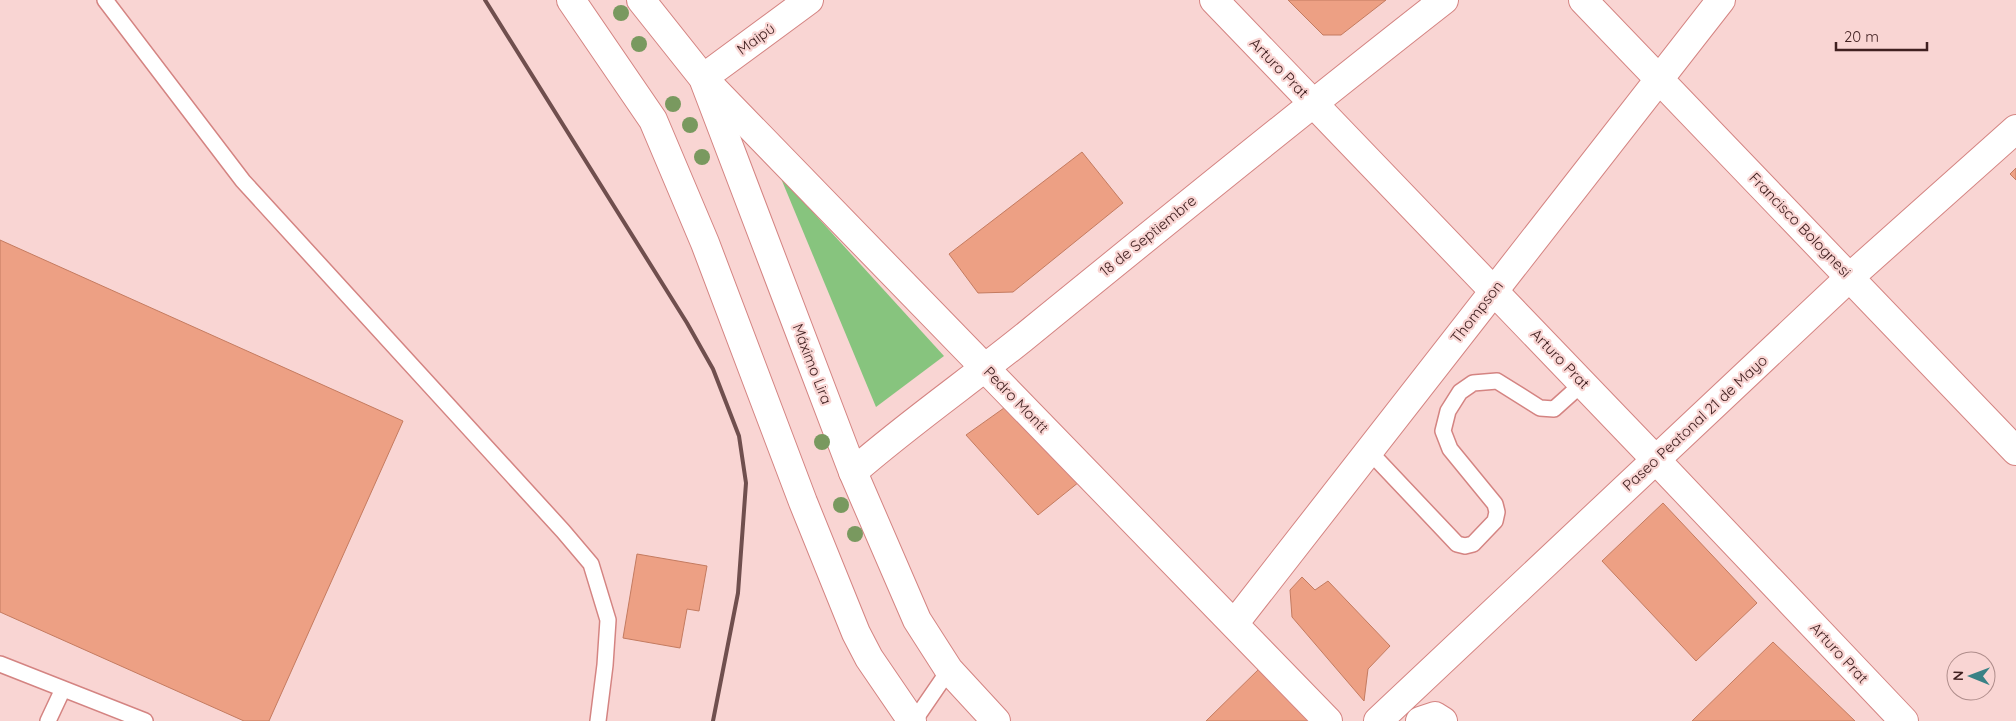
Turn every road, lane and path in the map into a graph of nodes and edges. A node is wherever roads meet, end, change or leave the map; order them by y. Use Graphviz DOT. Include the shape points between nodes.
graph roads {
  1 [pos="105,0"];
  2 [pos="572,0"];
  3 [pos="640,0"];
  4 [pos="810,0"];
  5 [pos="1214,0"];
  6 [pos="1444,0"];
  7 [pos="1584,0"];
  8 [pos="1721,0"];
  9 [pos="703,78"];
  10 [pos="1660,79"];
  11 [pos="1312,103"];
  12 [pos="2016,129"];
  13 [pos="1850,277"];
  14 [pos="1494,291"];
  15 [pos="986,368"];
  16 [pos="1583,383"];
  17 [pos="1369,451"];
  18 [pos="2016,451"];
  19 [pos="1656,460"];
  20 [pos="853,472"];
  21 [pos="1234,624"];
  22 [pos="0,664"];
  23 [pos="949,670"];
  24 [pos="62,689"];
  25 [pos="48,721"];
  26 [pos="145,721"];
  27 [pos="598,721"];
  28 [pos="913,721"];
  29 [pos="996,721"];
  30 [pos="1328,721"];
  31 [pos="1378,721"];
  32 [pos="1420,721"];
  33 [pos="1443,721"];
  34 [pos="1904,721"];
  1 -- 27 [label="lane" via="243,180 592,564 608,620"];
  2 -- 28 [label="street" via="654,120 856,633 868,658"];
  3 -- 9 [label="street, Máximo Lira"];
  4 -- 9 [label="street, Maipú"];
  5 -- 11 [label="street, Arturo Prat"];
  6 -- 11 [label="street, 18 de Septiembre"];
  7 -- 10 [label="street, Francisco Bolognesi"];
  8 -- 10 [label="street, Thompson"];
  9 -- 15 [label="street, Pedro Montt"];
  9 -- 20 [label="street, Máximo Lira"];
  10 -- 13 [label="street, Francisco Bolognesi"];
  10 -- 14 [label="street, Thompson"];
  11 -- 14 [label="street, Arturo Prat"];
  11 -- 15 [label="street, 18 de Septiembre"];
  12 -- 13 [label="street, Paseo Peatonal 21 de Mayo"];
  13 -- 18 [label="street, Francisco Bolognesi"];
  13 -- 19 [label="street, Paseo Peatonal 21 de Mayo"];
  14 -- 16 [label="street, Arturo Prat"];
  14 -- 17 [label="street, Thompson"];
  15 -- 20 [label="street, 18 de Septiembre" via="891,439"];
  15 -- 21 [label="street, Pedro Montt"];
  16 -- 17 [label="lane" via="1554,409 1540,408 1496,381 1473,383 1460,392 1448,410 1444,431 1450,449 1495,504 1497,512 1495,521 1473,544 1456,544"];
  16 -- 19 [label="street, Arturo Prat"];
  17 -- 21 [label="street, Thompson"];
  19 -- 31 [label="street, Paseo Peatonal 21 de Mayo"];
  19 -- 34 [label="street, Arturo Prat"];
  20 -- 23 [label="street, Máximo Lira" via="917,620"];
  21 -- 30 [label="street, Pedro Montt"];
  22 -- 24 [label="lane"];
  23 -- 28 [label="lane"];
  23 -- 29 [label="street, Máximo Lira"];
  24 -- 25 [label="lane"];
  24 -- 26 [label="lane"];
  32 -- 33 [label="street" via="1436,716"];
}
